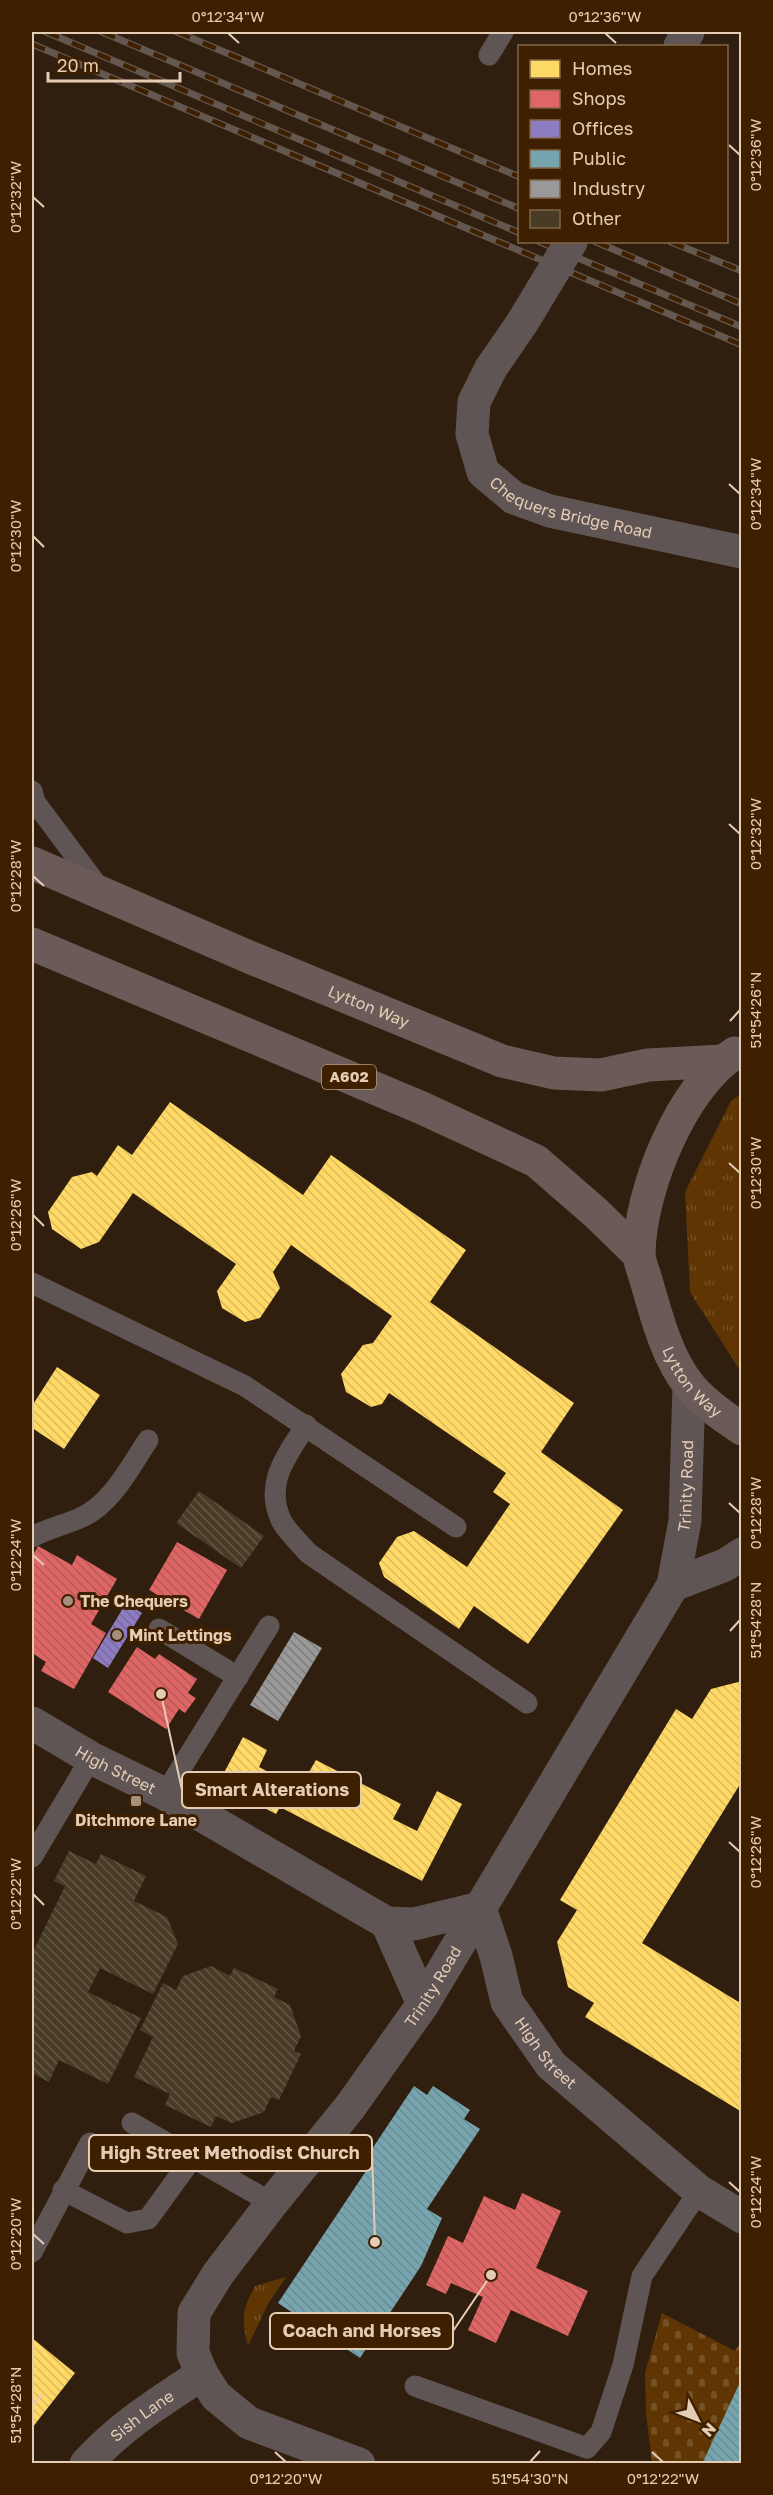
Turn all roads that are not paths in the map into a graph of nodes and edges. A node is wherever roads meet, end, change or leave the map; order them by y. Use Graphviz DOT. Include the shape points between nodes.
graph roads {
  1 [pos="503,32"];
  2 [pos="489,55"];
  3 [pos="570,243"];
  4 [pos="741,552"];
  5 [pos="32,791"];
  6 [pos="32,862"];
  7 [pos="103,893"];
  8 [pos="32,944"];
  9 [pos="732,1055"];
  10 [pos="639,1255"];
  11 [pos="32,1283"];
  12 [pos="689,1386"];
  13 [pos="306,1425"];
  14 [pos="741,1429"];
  15 [pos="148,1440"];
  16 [pos="456,1527"];
  17 [pos="32,1537"];
  18 [pos="741,1554"];
  19 [pos="673,1585"];
  20 [pos="269,1626"];
  21 [pos="159,1629"];
  22 [pos="238,1677"];
  23 [pos="527,1703"];
  24 [pos="32,1723"];
  25 [pos="91,1758"];
  26 [pos="165,1794"];
  27 [pos="32,1857"];
  28 [pos="480,1908"];
  29 [pos="387,1923"];
  30 [pos="423,2004"];
  31 [pos="132,2122"];
  32 [pos="90,2143"];
  33 [pos="193,2157"];
  34 [pos="63,2190"];
  35 [pos="699,2191"];
  36 [pos="272,2203"];
  37 [pos="741,2217"];
  38 [pos="32,2252"];
  39 [pos="202,2374"];
  40 [pos="415,2386"];
  41 [pos="592,2456"];
  42 [pos="86,2463"];
  43 [pos="357,2463"];
  1 -- 2 [label="lane"];
  3 -- 4 [label="street, Chequers Bridge Road, bridge" via="474,402 472,434 483,472 514,498 550,511"];
  5 -- 7 [label="lane" via="35,802"];
  6 -- 7 [label="main road, Lytton Way / A602"];
  7 -- 9 [label="main road, Lytton Way / A602" via="502,1061 554,1073 601,1075"];
  8 -- 10 [label="main road, Lytton Way / A602" via="422,1108 536,1161"];
  9 -- 10 [label="main road, Lytton Way / A602" via="689,1103 671,1132 646,1205"];
  10 -- 12 [label="main road, Lytton Way / A602" via="669,1350"];
  11 -- 13 [label="lane" via="245,1386"];
  12 -- 14 [label="main road, Lytton Way / A602"];
  12 -- 19 [label="street, Trinity Road" via="685,1521"];
  13 -- 16 [label="lane"];
  13 -- 23 [label="lane" via="277,1473 274,1499 282,1522 308,1553"];
  15 -- 17 [label="lane" via="111,1494 82,1517"];
  18 -- 19 [label="street" via="725,1565"];
  19 -- 28 [label="street, Trinity Road"];
  20 -- 22 [label="lane"];
  21 -- 22 [label="lane"];
  22 -- 26 [label="lane"];
  24 -- 25 [label="street, High Street"];
  25 -- 26 [label="street, High Street"];
  25 -- 27 [label="lane"];
  26 -- 29 [label="street, High Street"];
  28 -- 29 [label="street, High Street" via="414,1924"];
  28 -- 30 [label="street, Trinity Road"];
  28 -- 35 [label="street, High Street" via="507,2002 551,2065"];
  29 -- 30 [label="street"];
  30 -- 36 [label="street, Trinity Road" via="350,2108"];
  31 -- 33 [label="lane"];
  32 -- 34 [label="lane"];
  33 -- 34 [label="lane" via="148,2219 127,2223"];
  33 -- 36 [label="lane"];
  34 -- 38 [label="lane"];
  35 -- 37 [label="street, High Street"];
  35 -- 41 [label="lane" via="642,2276 623,2365"];
  36 -- 39 [label="street, Trinity Road" via="194,2313 193,2353"];
  39 -- 42 [label="street, Sish Lane" via="136,2416"];
  39 -- 43 [label="street, Trinity Road" via="216,2396 249,2424"];
  40 -- 41 [label="lane"];
}
